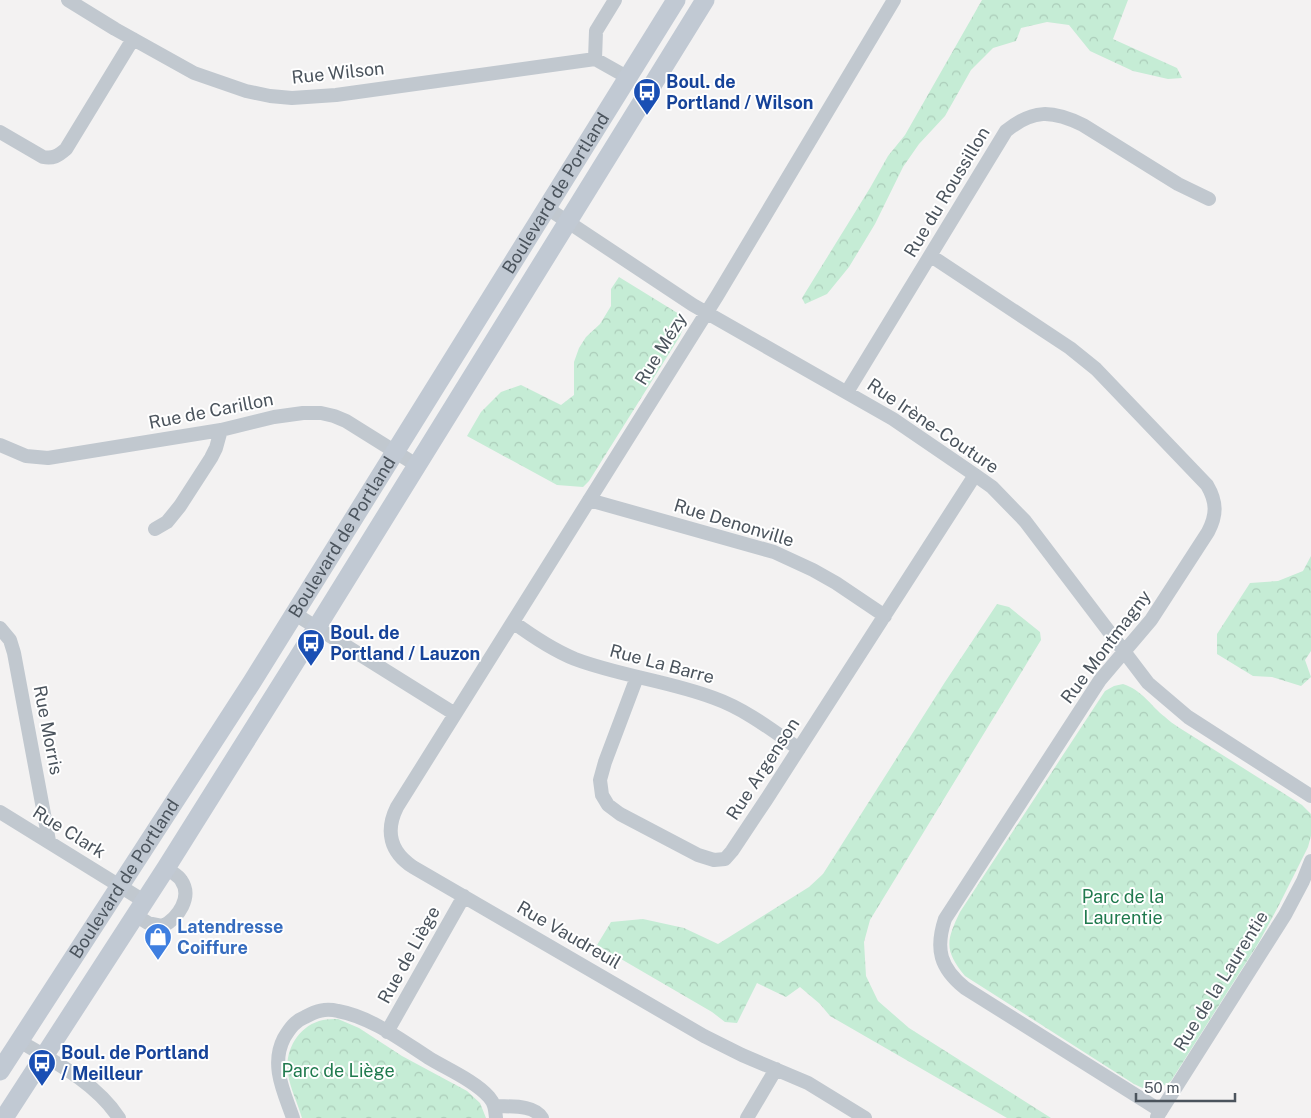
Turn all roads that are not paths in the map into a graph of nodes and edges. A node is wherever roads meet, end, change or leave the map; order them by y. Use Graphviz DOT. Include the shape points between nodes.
graph roads {
  1 [pos="68,0"];
  2 [pos="615,0"];
  3 [pos="676,0"];
  4 [pos="705,0"];
  5 [pos="894,0"];
  6 [pos="133,39"];
  7 [pos="595,59"];
  8 [pos="628,77"];
  9 [pos="0,132"];
  10 [pos="1208,199"];
  11 [pos="547,208"];
  12 [pos="568,222"];
  13 [pos="931,256"];
  14 [pos="706,312"];
  15 [pos="847,392"];
  16 [pos="221,430"];
  17 [pos="0,445"];
  18 [pos="395,452"];
  19 [pos="418,466"];
  20 [pos="976,475"];
  21 [pos="589,500"];
  22 [pos="155,529"];
  23 [pos="295,614"];
  24 [pos="885,616"];
  25 [pos="513,622"];
  26 [pos="0,628"];
  27 [pos="317,628"];
  28 [pos="1124,652"];
  29 [pos="637,677"];
  30 [pos="455,714"];
  31 [pos="799,749"];
  32 [pos="1311,796"];
  33 [pos="0,812"];
  34 [pos="49,841"];
  35 [pos="1311,861"];
  36 [pos="166,868"];
  37 [pos="120,886"];
  38 [pos="464,896"];
  39 [pos="140,908"];
  40 [pos="387,1032"];
  41 [pos="19,1041"];
  42 [pos="44,1056"];
  43 [pos="776,1069"];
  44 [pos="0,1071"];
  45 [pos="496,1112"];
  46 [pos="1159,1115"];
  47 [pos="4,1118"];
  48 [pos="119,1118"];
  49 [pos="293,1118"];
  50 [pos="542,1118"];
  51 [pos="747,1118"];
  52 [pos="866,1118"];
  1 -- 6 [label="street, Rue Wilson"];
  2 -- 7 [label="street" via="596,32"];
  3 -- 8 [label="main road, Boulevard de Portland"];
  4 -- 12 [label="main road, Boulevard de Portland"];
  5 -- 14 [label="street, Rue Mézy"];
  6 -- 7 [label="street, Rue Wilson" via="194,73 223,84 292,98 336,95"];
  6 -- 9 [label="street" via="58,157 43,157"];
  7 -- 8 [label="street"];
  8 -- 11 [label="main road, Boulevard de Portland"];
  10 -- 13 [label="street, Rue du Roussillon" via="1083,125 1056,114 1042,113 1018,121 1006,131"];
  11 -- 12 [label="street, Rue Irène-Couture"];
  11 -- 18 [label="main road, Boulevard de Portland"];
  12 -- 14 [label="street, Rue Irène-Couture"];
  12 -- 19 [label="main road, Boulevard de Portland"];
  13 -- 15 [label="street, Rue du Roussillon"];
  13 -- 28 [label="street, Rue Montmagny" via="1063,343 1096,369 1213,495 1216,513 1208,532 1151,620"];
  14 -- 15 [label="street, Rue Irène-Couture"];
  14 -- 21 [label="street, Rue Mézy"];
  15 -- 20 [label="street, Rue Irène-Couture"];
  16 -- 17 [label="street, Rue de Carillon" via="48,458 26,456"];
  16 -- 18 [label="street, Rue de Carillon" via="274,417 321,413 353,425"];
  16 -- 22 [label="street" via="211,458 180,506 168,522"];
  18 -- 19 [label="street, Rue de Carillon"];
  18 -- 23 [label="main road, Boulevard de Portland"];
  19 -- 27 [label="main road, Boulevard de Portland"];
  20 -- 24 [label="street, Rue Argenson"];
  20 -- 28 [label="street, Rue Irène-Couture" via="1025,521"];
  21 -- 24 [label="street, Rue Denonville" via="774,552 836,583"];
  21 -- 25 [label="street, Rue Mézy"];
  23 -- 27 [label="street"];
  23 -- 37 [label="main road, Boulevard de Portland"];
  24 -- 31 [label="street, Rue Argenson"];
  25 -- 29 [label="street, Rue La Barre" via="575,658"];
  25 -- 30 [label="street, Rue Mézy"];
  26 -- 34 [label="street, Rue Morris" via="10,640 14,653"];
  27 -- 30 [label="street"];
  27 -- 36 [label="main road, Boulevard de Portland"];
  28 -- 32 [label="street, Rue Irène-Couture" via="1148,683 1188,717"];
  28 -- 46 [label="street, Rue Montmagny" via="1100,680 945,919 940,941 941,956 946,969 965,988"];
  29 -- 31 [label="street, Rue La Barre" via="729,704"];
  29 -- 31 [label="street, Rue Argenson" via="605,762 600,780 602,795 620,814 706,858 724,859 732,852"];
  30 -- 38 [label="street, Rue Vaudreuil" via="397,807 391,818 390,830 403,860"];
  33 -- 34 [label="street, Rue Clark"];
  34 -- 37 [label="street, Rue Clark"];
  35 -- 46 [label="street, Rue de la Laurentie" via="1285,915"];
  36 -- 39 [label="main road, Boulevard de Portland"];
  36 -- 39 [label="street, Boulevard de Portland" via="180,878 186,889 187,896 181,909 163,926 148,923"];
  37 -- 39 [label="street, Rue Clark"];
  37 -- 41 [label="main road, Boulevard de Portland"];
  38 -- 40 [label="street, Rue de Liège"];
  38 -- 43 [label="street, Rue Vaudreuil" via="704,1036"];
  39 -- 42 [label="main road, Boulevard de Portland"];
  40 -- 45 [label="street, Rue de Liège" via="471,1084 488,1097"];
  40 -- 49 [label="street, Rue de Liège" via="366,1020 325,1009 299,1020 290,1028 278,1057 278,1070"];
  41 -- 42 [label="street"];
  41 -- 44 [label="main road, Boulevard de Portland"];
  42 -- 47 [label="main road, Boulevard de Portland"];
  42 -- 48 [label="street" via="88,1085"];
  43 -- 51 [label="street"];
  43 -- 52 [label="street, Rue Vaudreuil" via="808,1083"];
  45 -- 50 [label="street, Rue de Liège" via="525,1108"];
}
